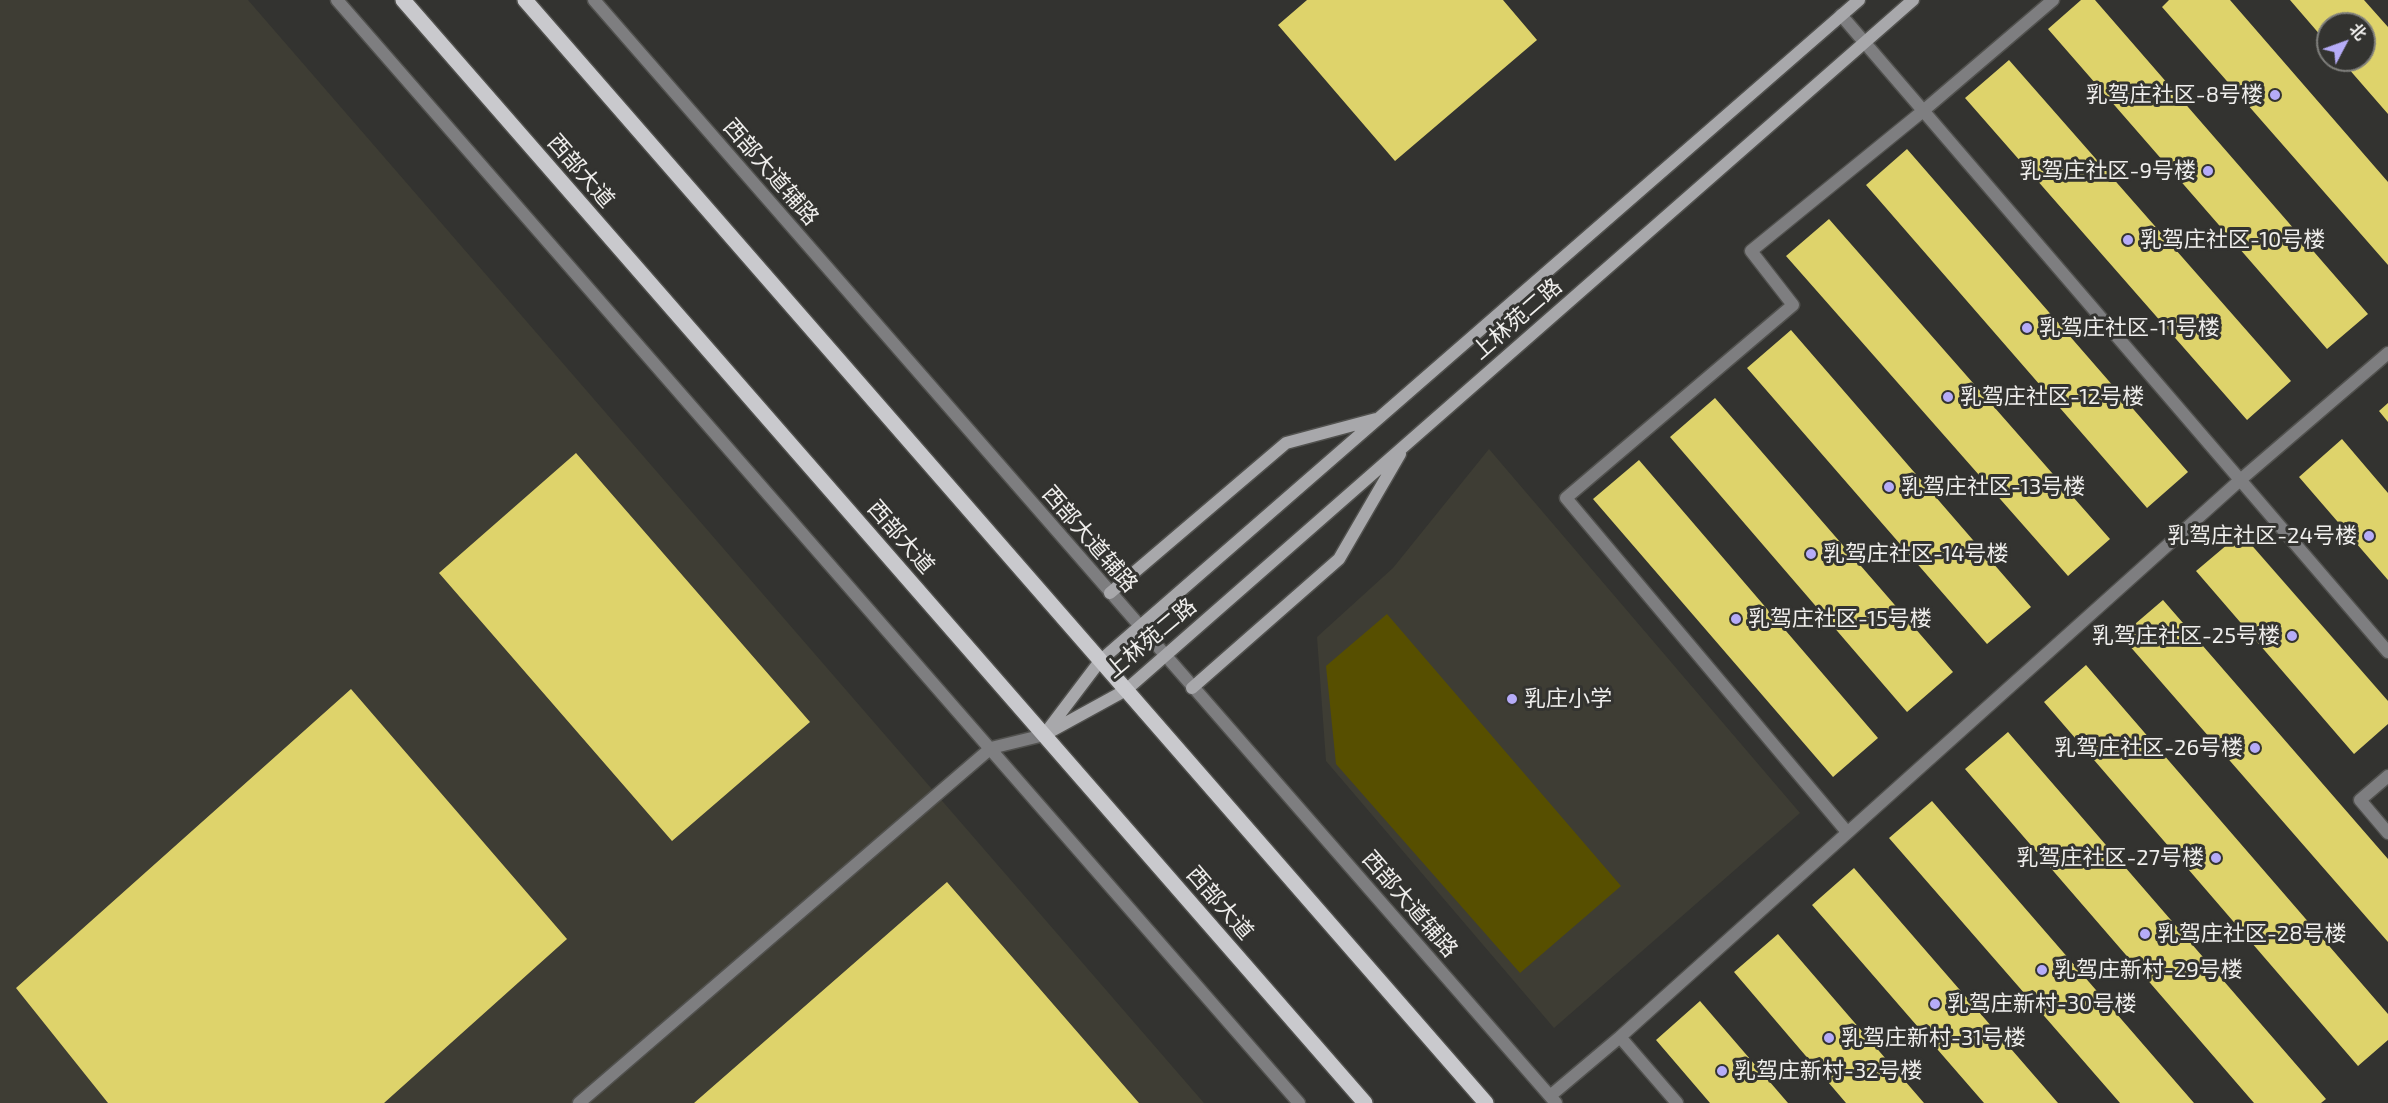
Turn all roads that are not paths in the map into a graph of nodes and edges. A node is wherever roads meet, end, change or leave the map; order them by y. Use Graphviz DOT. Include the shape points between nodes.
graph roads {
  1 [pos="337,0"];
  2 [pos="403,0"];
  3 [pos="525,0"];
  4 [pos="594,0"];
  5 [pos="1859,0"];
  6 [pos="1913,0"];
  7 [pos="2053,0"];
  8 [pos="1841,15"];
  9 [pos="1865,42"];
  10 [pos="1923,111"];
  11 [pos="2388,352"];
  12 [pos="1380,418"];
  13 [pos="1407,444"];
  14 [pos="2239,481"];
  15 [pos="1110,593"];
  16 [pos="1139,627"];
  17 [pos="2388,652"];
  18 [pos="1164,656"];
  19 [pos="1100,661"];
  20 [pos="1192,687"];
  21 [pos="1126,690"];
  22 [pos="1044,735"];
  23 [pos="991,748"];
  24 [pos="2388,776"];
  25 [pos="1847,832"];
  26 [pos="2388,833"];
  27 [pos="1620,1037"];
  28 [pos="1553,1100"];
  29 [pos="579,1103"];
  30 [pos="1299,1103"];
  31 [pos="1365,1103"];
  32 [pos="1486,1103"];
  33 [pos="1677,1103"];
  1 -- 23 [label="street"];
  2 -- 22 [label="main road, 西部大道"];
  3 -- 19 [label="main road"];
  4 -- 15 [label="street, 西部大道辅路"];
  5 -- 8 [label="street, 上林苑二路"];
  6 -- 9 [label="street, 上林苑二路"];
  7 -- 10 [label="street"];
  8 -- 9 [label="street"];
  8 -- 12 [label="street, 上林苑二路"];
  9 -- 10 [label="street"];
  9 -- 13 [label="street, 上林苑二路"];
  10 -- 14 [label="street"];
  10 -- 25 [label="street" via="1751,251 1793,304 1566,498"];
  11 -- 14 [label="street"];
  12 -- 15 [label="street" via="1286,443"];
  12 -- 16 [label="street, 上林苑二路"];
  13 -- 18 [label="street, 上林苑二路"];
  13 -- 20 [label="street" via="1340,559"];
  14 -- 17 [label="street"];
  14 -- 25 [label="street"];
  15 -- 16 [label="street, 西部大道辅路"];
  16 -- 18 [label="street, 西部大道辅路"];
  16 -- 19 [label="street, 上林苑二路"];
  18 -- 20 [label="street, 西部大道辅路"];
  18 -- 21 [label="street, 上林苑二路"];
  19 -- 21 [label="main road"];
  19 -- 22 [label="street, 上林苑二路"];
  20 -- 28 [label="street, 西部大道辅路"];
  21 -- 22 [label="street, 上林苑二路"];
  21 -- 32 [label="main road"];
  22 -- 23 [label="street"];
  22 -- 31 [label="main road, 西部大道"];
  23 -- 29 [label="street"];
  23 -- 30 [label="street"];
  24 -- 26 [label="street" via="2360,800"];
  25 -- 27 [label="street"];
  27 -- 28 [label="street"];
  27 -- 33 [label="street"];
}
